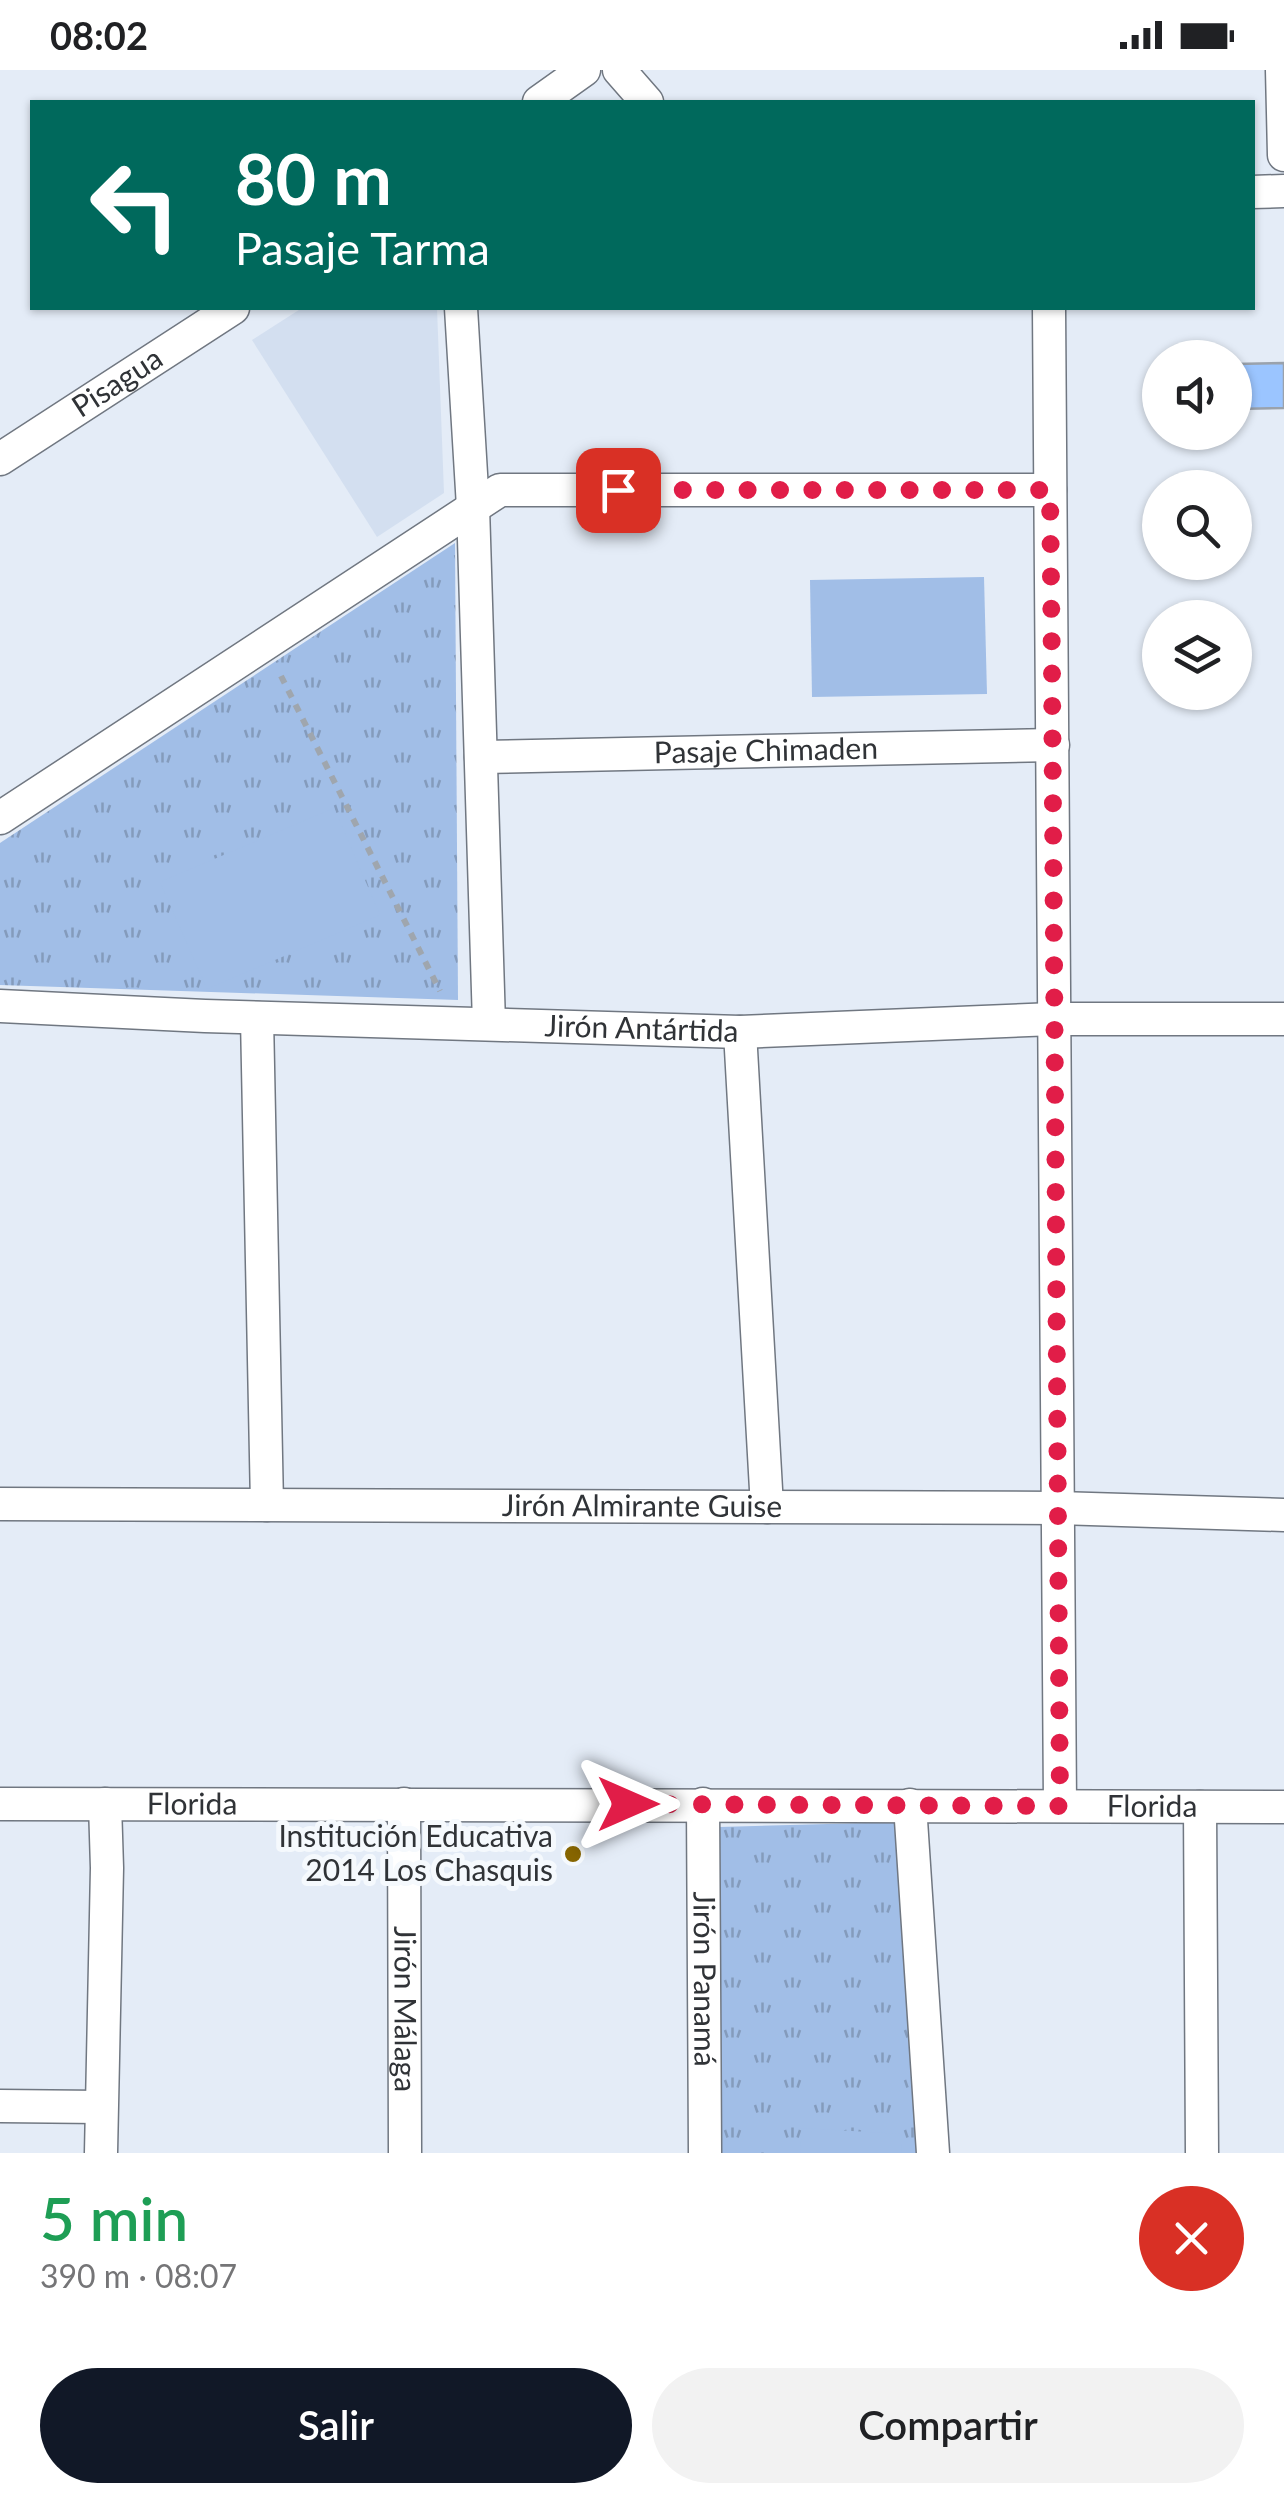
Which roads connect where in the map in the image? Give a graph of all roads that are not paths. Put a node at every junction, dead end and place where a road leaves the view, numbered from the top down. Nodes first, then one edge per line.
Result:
1 (584, 70) edge
2 (619, 70) edge
3 (1282, 70) edge
4 (542, 100) edge
5 (645, 100) edge
6 (1284, 154) edge
7 (1255, 192) edge
8 (1284, 192) edge
9 (230, 310) edge
10 (462, 310) edge
11 (1049, 310) edge
12 (0, 459) edge
13 (1050, 490) junction
14 (473, 507) junction
15 (1052, 745) junction
16 (481, 756) junction
17 (0, 818) edge
18 (0, 1006) edge
19 (257, 1018) junction
20 (1054, 1019) junction
21 (1284, 1019) edge
22 (489, 1024) junction
23 (740, 1032) junction
24 (0, 1504) edge
25 (266, 1505) junction
26 (767, 1507) junction
27 (1058, 1508) junction
28 (1284, 1515) edge
29 (0, 1804) edge
30 (105, 1804) junction
31 (404, 1804) junction
32 (703, 1804) junction
33 (910, 1805) junction
34 (1060, 1806) junction
35 (1200, 1806) junction
36 (1284, 1807) edge
37 (0, 2106) edge
38 (101, 2107) junction
39 (100, 2153) edge
40 (405, 2153) edge
41 (705, 2153) edge
42 (932, 2153) edge
43 (1202, 2153) edge

1 - 4 street
2 - 5 street
3 - 6 street
7 - 8 street
9 - 12 street, Pisagua
10 - 14 street
11 - 13 street
13 - 14 street
13 - 15 street
14 - 16 street
14 - 17 street
15 - 16 street, Pasaje Chimaden
15 - 20 street
16 - 22 street
18 - 19 street, Jirón Antártida
19 - 22 street, Jirón Antártida
19 - 25 street
20 - 21 street, Jirón Antártida
20 - 23 street, Jirón Antártida
20 - 27 street
22 - 23 street, Jirón Antártida
23 - 26 street
24 - 25 street, Jirón Almirante Guise
25 - 26 street, Jirón Almirante Guise
26 - 27 street, Jirón Almirante Guise
27 - 28 street, Jirón Almirante Guise
27 - 34 street
29 - 30 street, Florida
30 - 31 street, Florida
30 - 38 street
31 - 32 street, Florida
31 - 40 street, Jirón Málaga
32 - 33 street, Florida
32 - 41 street, Jirón Panamá
33 - 34 street, Florida
33 - 42 street
34 - 35 street, Florida
35 - 36 street, Florida
35 - 43 street
37 - 38 street
38 - 39 street

